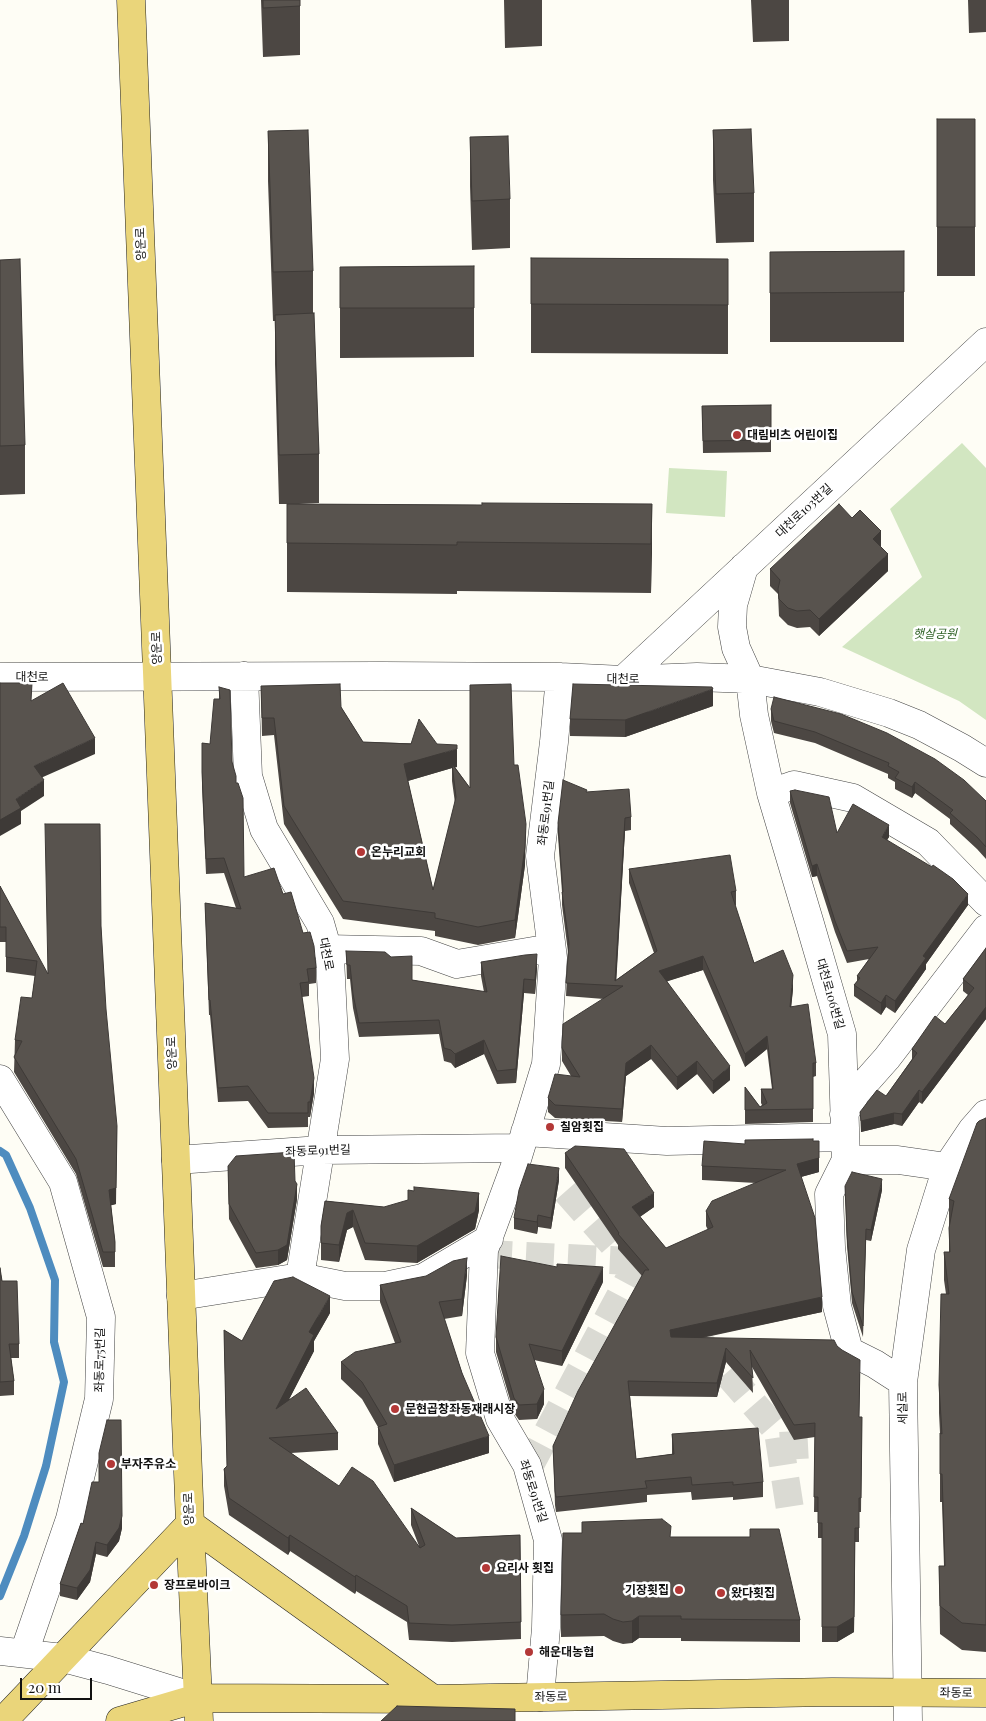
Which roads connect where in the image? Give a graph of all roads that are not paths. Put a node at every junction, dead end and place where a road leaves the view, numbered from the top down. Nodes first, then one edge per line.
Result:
1 (131, 0) edge
2 (986, 342) edge
3 (744, 567) junction
4 (244, 676) junction
5 (0, 677) edge
6 (158, 677) junction
7 (560, 677) junction
8 (750, 679) junction
9 (623, 680) junction
10 (986, 763) edge
11 (770, 793) junction
12 (986, 902) edge
13 (986, 929) edge
14 (551, 948) junction
15 (327, 949) junction
16 (1, 1086) edge
17 (986, 1114) edge
18 (845, 1137) junction
19 (522, 1140) junction
20 (320, 1154) junction
21 (176, 1160) junction
22 (947, 1167) junction
23 (488, 1239) junction
24 (300, 1277) junction
25 (181, 1296) junction
26 (903, 1382) junction
27 (190, 1524) junction
28 (12, 1652) edge
29 (63, 1658) junction
30 (908, 1692) junction
31 (986, 1693) edge
32 (540, 1697) junction
33 (433, 1699) junction
34 (198, 1709) edge
35 (3, 1721) edge
36 (120, 1721) edge
37 (908, 1721) edge

1 - 6 main road, 양운로
2 - 3 street, 대천로103번길
3 - 8 street, 대천로106번길
3 - 9 street, 대천로103번길
4 - 6 street, 대천로
4 - 7 street, 대천로
4 - 15 street, 대천로
5 - 6 street, 대천로
6 - 21 main road, 양운로
7 - 9 street, 대천로
7 - 14 street, 좌동로91번길
8 - 9 street, 대천로
8 - 10 street, 대천로
8 - 11 street, 대천로106번길
11 - 12 street
11 - 18 street, 대천로106번길
13 - 18 street
14 - 15 street
14 - 19 street, 좌동로91번길
15 - 20 street, 대천로
16 - 28 street, 좌동로75번길
17 - 22 street, 세실로
18 - 19 street
18 - 22 street
18 - 26 street
19 - 20 street, 좌동로91번길
19 - 23 street, 좌동로91번길
20 - 21 street, 좌동로91번길
20 - 24 street
21 - 25 main road, 양운로
22 - 26 street, 세실로
23 - 24 street
23 - 32 street, 좌동로91번길
24 - 25 street
25 - 27 main road, 양운로
26 - 30 street, 세실로
27 - 29 main road
27 - 33 main road
27 - 34 main road, 양운로
28 - 29 street
29 - 34 street
29 - 35 main road
30 - 31 main road, 좌동로
30 - 32 main road, 좌동로
30 - 37 street, 세실로
32 - 33 main road, 좌동로
33 - 34 main road, 좌동로
34 - 36 main road, 좌동로

